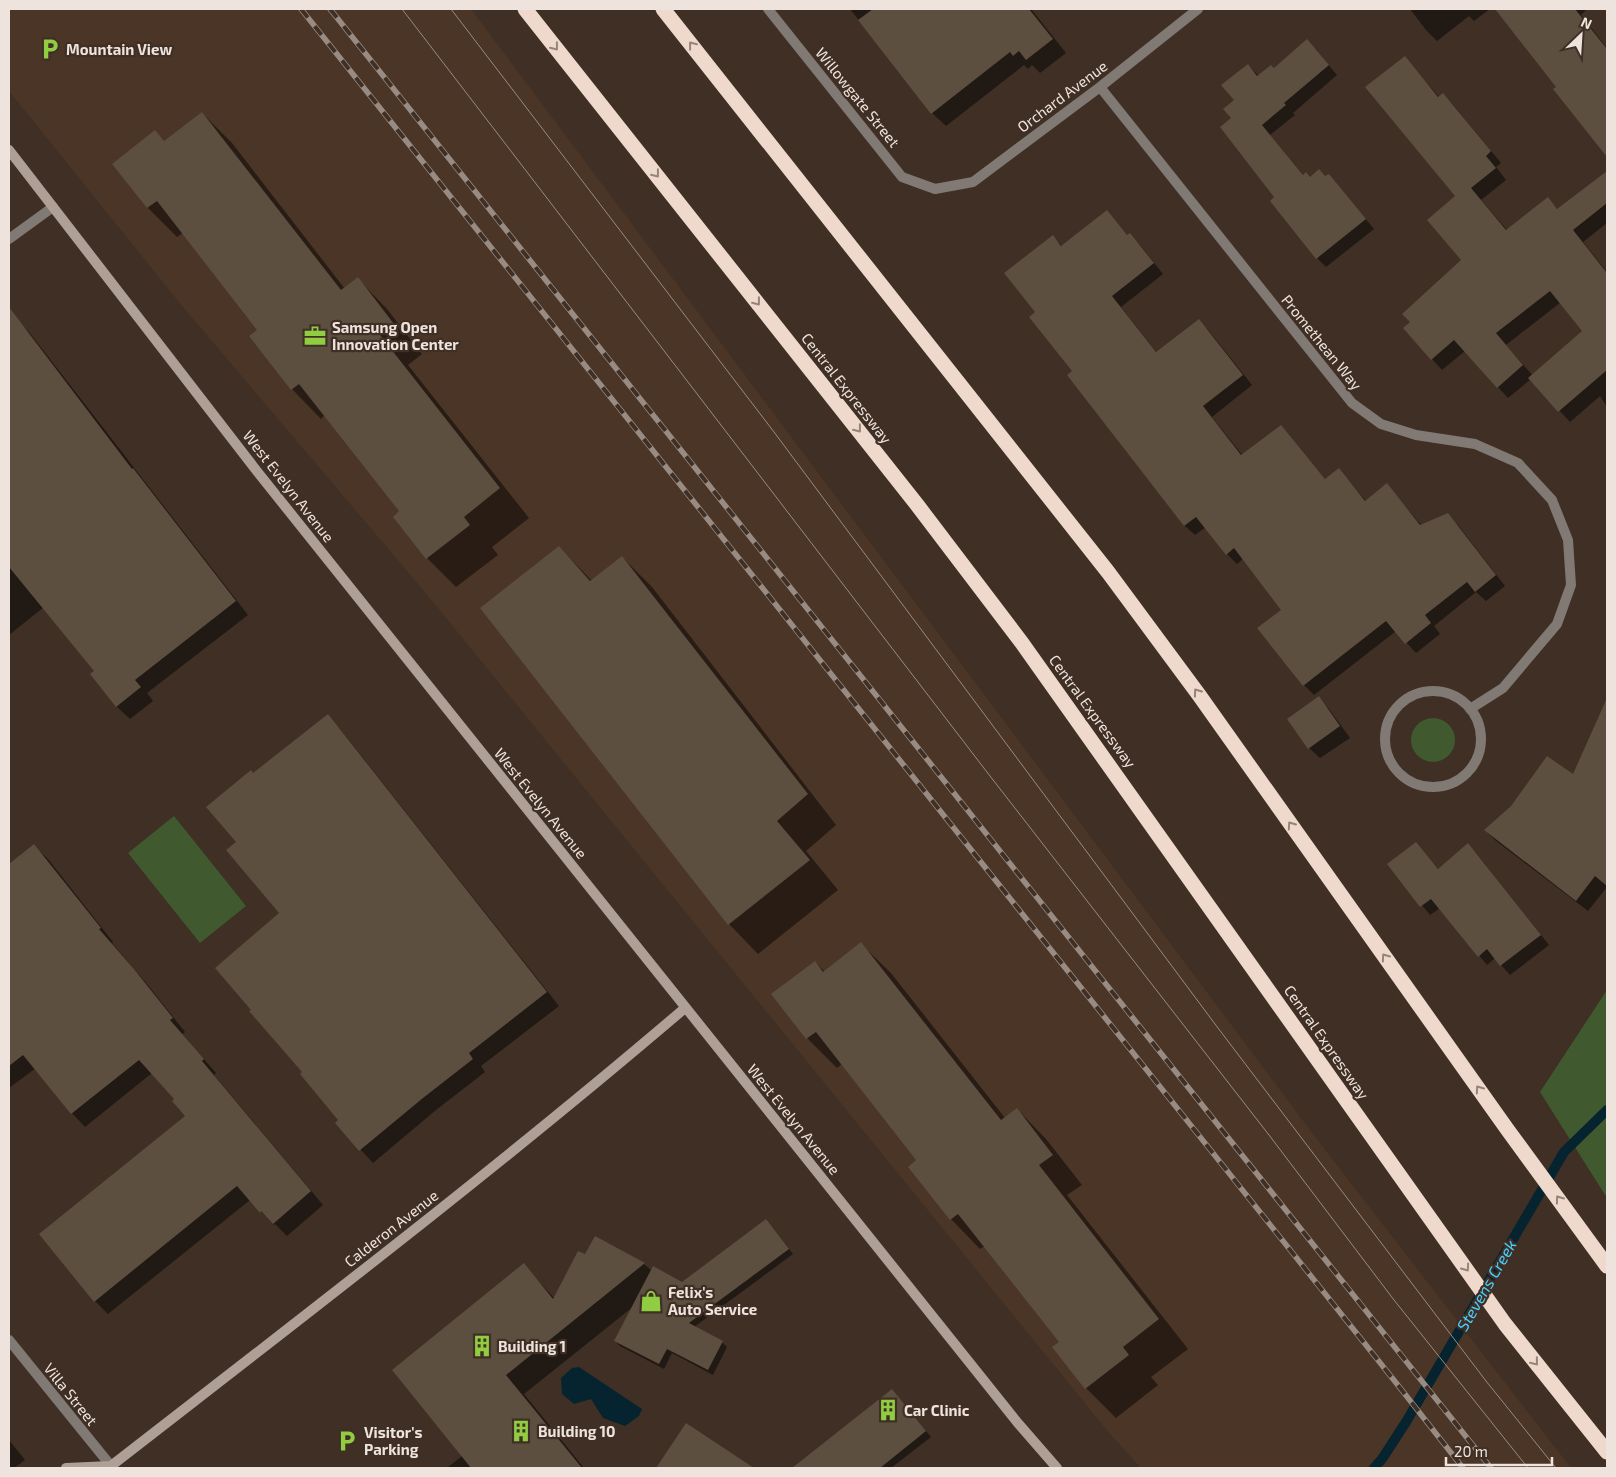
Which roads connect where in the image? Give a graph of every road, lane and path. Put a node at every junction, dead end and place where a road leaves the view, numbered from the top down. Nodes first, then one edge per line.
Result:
1 (525, 9) edge
2 (663, 9) edge
3 (768, 9) edge
4 (1198, 9) edge
5 (1100, 86) junction
6 (9, 150) edge
7 (935, 189) joint
8 (53, 206) junction
9 (9, 239) edge
10 (1470, 708) junction
11 (685, 1008) junction
12 (1588, 1238) junction
13 (1607, 1256) edge
14 (1607, 1266) edge
15 (9, 1340) edge
16 (1607, 1452) edge
17 (111, 1467) edge
18 (66, 1468) edge
19 (1057, 1468) edge

1 -> 16 highway, Central Expressway
12 -> 2 highway
3 - 7 street, Willowgate Street
4 - 5 street, Orchard Avenue
5 - 7 street, Orchard Avenue
5 - 10 street, Promethean Way
6 - 8 main road, West Evelyn Avenue
8 - 9 street
8 - 11 main road, West Evelyn Avenue
10 - 10 street
11 - 17 main road, Calderon Avenue
11 - 19 main road, West Evelyn Avenue
12 - 13 highway
12 - 14 highway
15 - 17 street, Villa Street
17 - 18 main road

